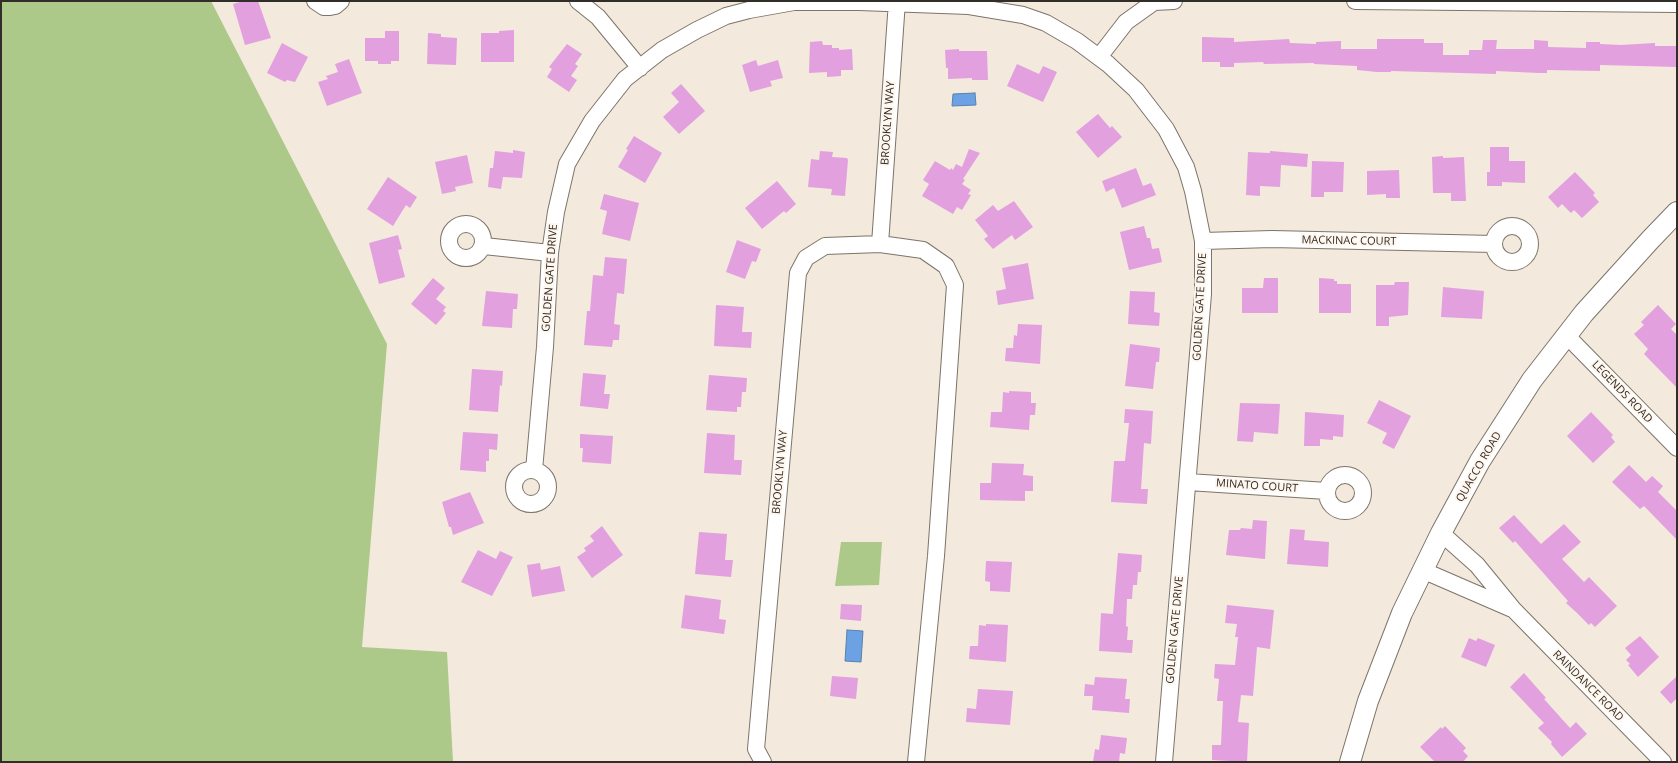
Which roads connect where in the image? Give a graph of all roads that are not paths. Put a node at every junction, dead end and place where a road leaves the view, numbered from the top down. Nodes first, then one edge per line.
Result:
1 (315, 1) edge
2 (341, 1) edge
3 (578, 1) edge
4 (1174, 1) edge
5 (1355, 1) edge
6 (897, 2) edge
7 (1677, 4) edge
8 (1099, 57) junction
9 (640, 68) junction
10 (1677, 212) edge
11 (1203, 241) junction
12 (880, 244) junction
13 (1494, 244) dead end
14 (484, 246) dead end
15 (550, 253) junction
16 (1567, 336) junction
17 (1677, 448) edge
18 (534, 470) dead end
19 (1188, 482) junction
20 (1327, 491) dead end
21 (1441, 532) junction
22 (1422, 570) junction
23 (1513, 609) junction
24 (763, 762) edge
25 (916, 762) edge
26 (1164, 762) edge
27 (1350, 762) edge
28 (1663, 762) edge

1 - 2 street
3 - 9 street
4 - 8 street
5 - 7 street
6 - 8 street, GOLDEN GATE DRIVE
6 - 9 street, GOLDEN GATE DRIVE
6 - 12 street, BROOKLYN WAY
8 - 11 street, GOLDEN GATE DRIVE
9 - 15 street, GOLDEN GATE DRIVE
10 - 16 street, QUACCO ROAD
11 - 13 street, MACKINAC COURT
11 - 19 street, GOLDEN GATE DRIVE
12 - 24 street, BROOKLYN WAY
12 - 25 street, BROOKLYN WAY
14 - 15 street
15 - 18 street, GOLDEN GATE DRIVE
16 - 17 street, LEGENDS ROAD
16 - 21 street, QUACCO ROAD
19 - 20 street, MINATO COURT
19 - 26 street, GOLDEN GATE DRIVE
21 - 22 street, QUACCO ROAD
21 - 23 street, RAINDANCE ROAD
22 - 23 street, RAINDANCE ROAD
22 - 27 street, QUACCO ROAD
23 - 28 street, RAINDANCE ROAD

